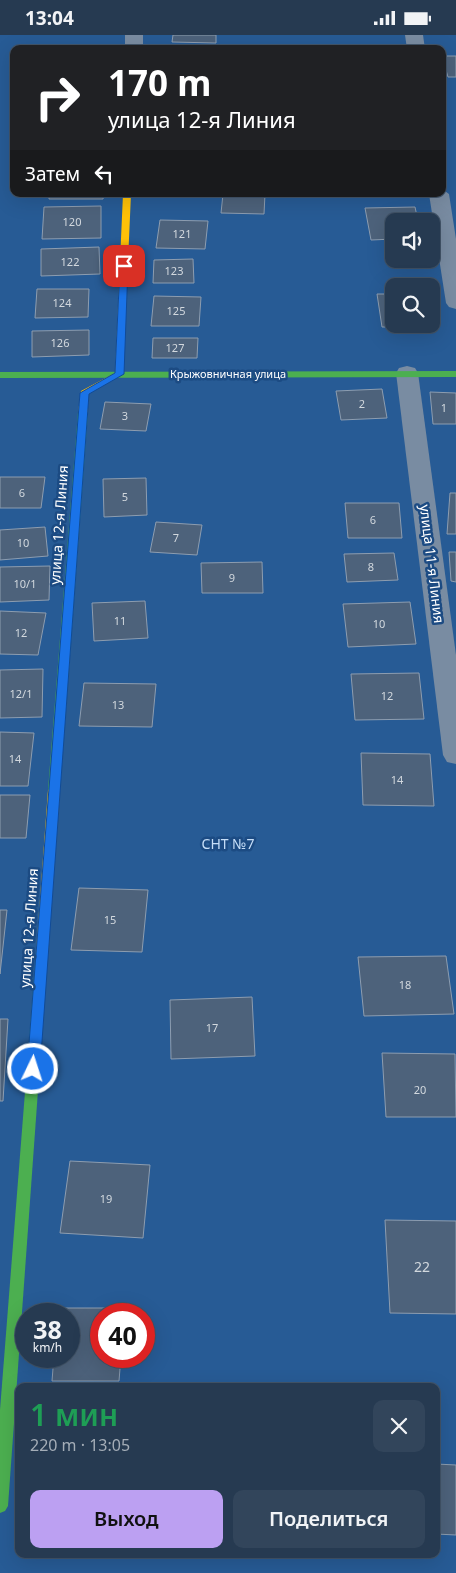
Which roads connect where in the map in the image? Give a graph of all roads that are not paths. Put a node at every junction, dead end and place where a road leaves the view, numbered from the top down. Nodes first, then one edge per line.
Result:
1 (127, 197) edge
2 (439, 197) edge
3 (456, 303) edge
4 (407, 373) junction
5 (456, 373) edge
6 (119, 374) junction
7 (0, 375) edge
8 (456, 755) edge
9 (0, 1506) edge

1 - 6 street
2 - 3 street
4 - 5 street, Крыжовничная улица
4 - 6 street, Крыжовничная улица
4 - 8 street, улица 11-я Линия
6 - 7 street, Крыжовничная улица
6 - 9 street, улица 12-я Линия

